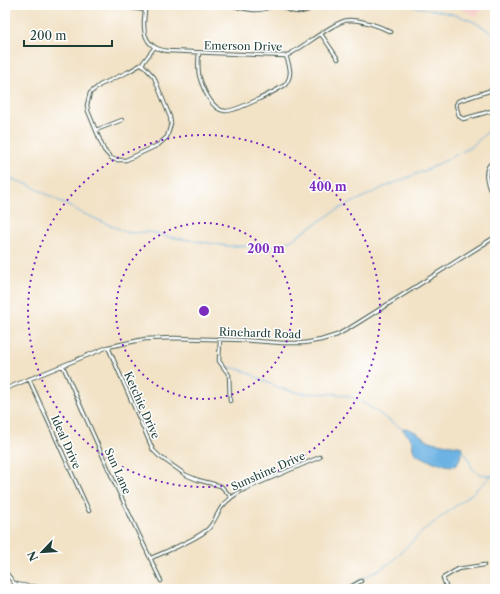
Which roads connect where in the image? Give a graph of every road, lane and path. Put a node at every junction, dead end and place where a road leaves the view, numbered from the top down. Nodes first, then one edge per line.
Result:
1 (146, 5) edge
2 (230, 5) edge
3 (274, 5) edge
4 (280, 5) edge
5 (317, 5) edge
6 (125, 7) dead end
7 (145, 10) junction
8 (391, 32) dead end
9 (321, 34) junction
10 (154, 48) junction
11 (199, 53) junction
12 (286, 56) junction
13 (338, 59) dead end
14 (142, 64) junction
15 (495, 89) edge
16 (495, 110) edge
17 (122, 120) dead end
18 (96, 130) junction
19 (495, 160) edge
20 (495, 200) edge
21 (495, 237) edge
22 (220, 340) junction
23 (108, 348) junction
24 (63, 366) junction
25 (29, 379) junction
26 (5, 389) edge
27 (230, 401) dead end
28 (320, 457) dead end
29 (231, 497) junction
30 (88, 511) dead end
31 (151, 558) junction
32 (484, 565) dead end
33 (5, 571) edge
34 (161, 581) dead end
35 (361, 581) dead end
36 (14, 583) junction
37 (16, 589) edge
38 (48, 589) edge
39 (347, 589) edge
40 (447, 589) edge

1 - 7 street
2 - 3 street
4 - 5 street
6 - 7 street
7 - 10 street
8 - 9 street, Emerson Drive
9 - 12 street, Emerson Drive
9 - 13 street
10 - 11 street, Emerson Drive
10 - 14 street
11 - 12 street, Emerson Drive
11 - 12 street
14 - 18 street
14 - 18 street
15 - 16 street
17 - 18 street
19 - 20 street
21 - 22 street, Rinehardt Road
22 - 23 street, Rinehardt Road
22 - 27 street
23 - 24 street, Rinehardt Road
23 - 29 street, Ketchie Drive
24 - 25 street, Rinehardt Road
24 - 31 street, Sun Lane
25 - 26 street, Rinehardt Road
25 - 30 street, Ideal Drive
28 - 29 street, Sunshine Drive
29 - 31 street, Sunshine Drive
31 - 34 street, Sun Lane
32 - 40 street
33 - 36 street
35 - 39 street
36 - 37 street
36 - 38 street

